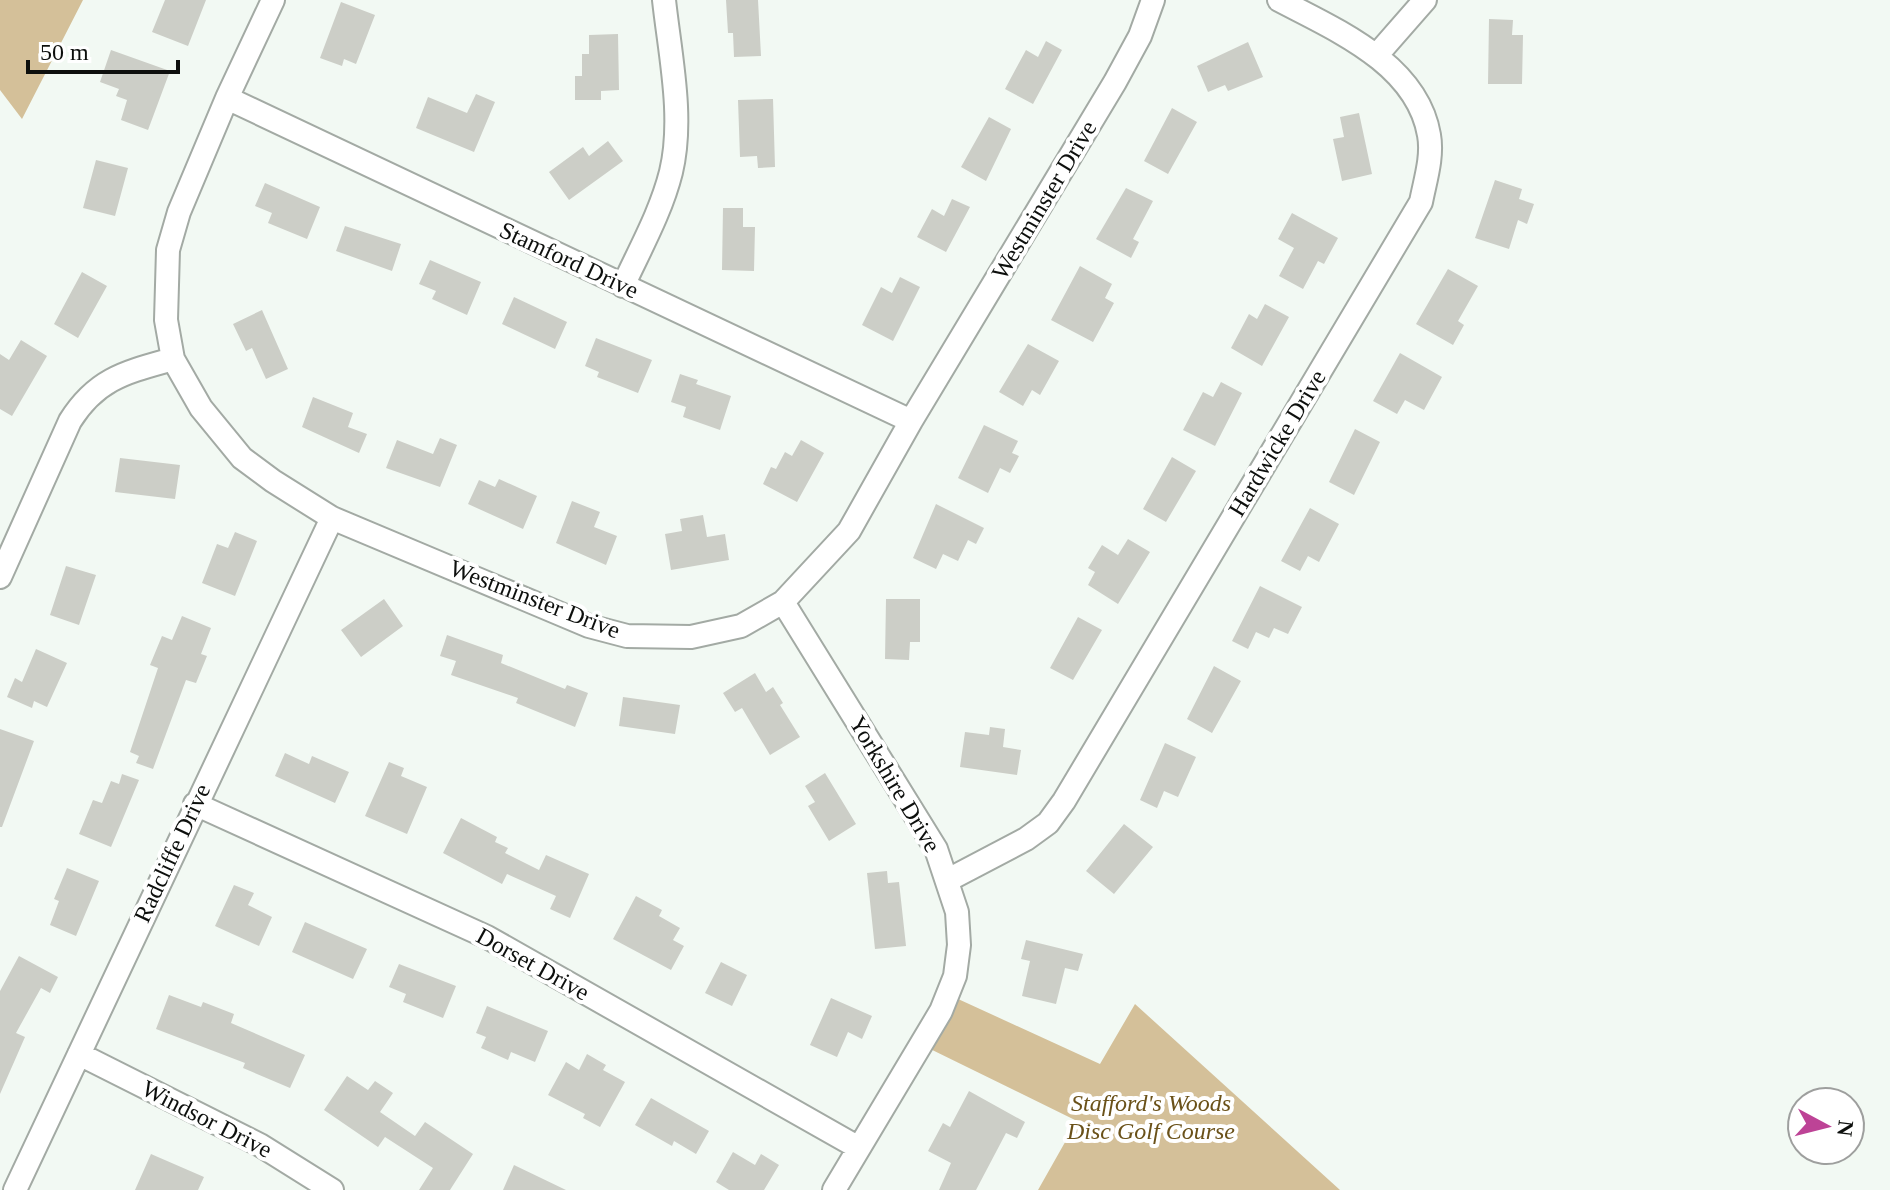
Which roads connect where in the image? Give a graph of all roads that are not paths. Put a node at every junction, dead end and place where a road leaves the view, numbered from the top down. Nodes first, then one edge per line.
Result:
1 (273, 0) edge
2 (664, 0) edge
3 (1153, 0) edge
4 (1279, 0) edge
5 (1425, 0) edge
6 (1376, 56) junction
7 (227, 98) junction
8 (623, 286) junction
9 (173, 359) junction
10 (911, 421) junction
11 (332, 518) junction
12 (0, 577) edge
13 (783, 602) junction
14 (195, 804) junction
15 (948, 880) junction
16 (79, 1054) junction
17 (859, 1148) junction
18 (15, 1190) edge
19 (332, 1190) edge
20 (834, 1190) edge

1 - 7 street, Westminster Drive
2 - 8 street
3 - 10 street, Westminster Drive
4 - 6 street, Hardwicke Drive
5 - 6 street
6 - 15 street, Hardwicke Drive
7 - 8 street, Stamford Drive
7 - 9 street, Westminster Drive
8 - 10 street, Stamford Drive
9 - 11 street, Westminster Drive
9 - 12 street
10 - 13 street, Westminster Drive
11 - 13 street, Westminster Drive
11 - 14 street, Radcliffe Drive
13 - 15 street, Yorkshire Drive
14 - 16 street, Radcliffe Drive
14 - 17 street, Dorset Drive
15 - 17 street, Yorkshire Drive
16 - 18 street, Radcliffe Drive
16 - 19 street, Windsor Drive
17 - 20 street, Yorkshire Drive

